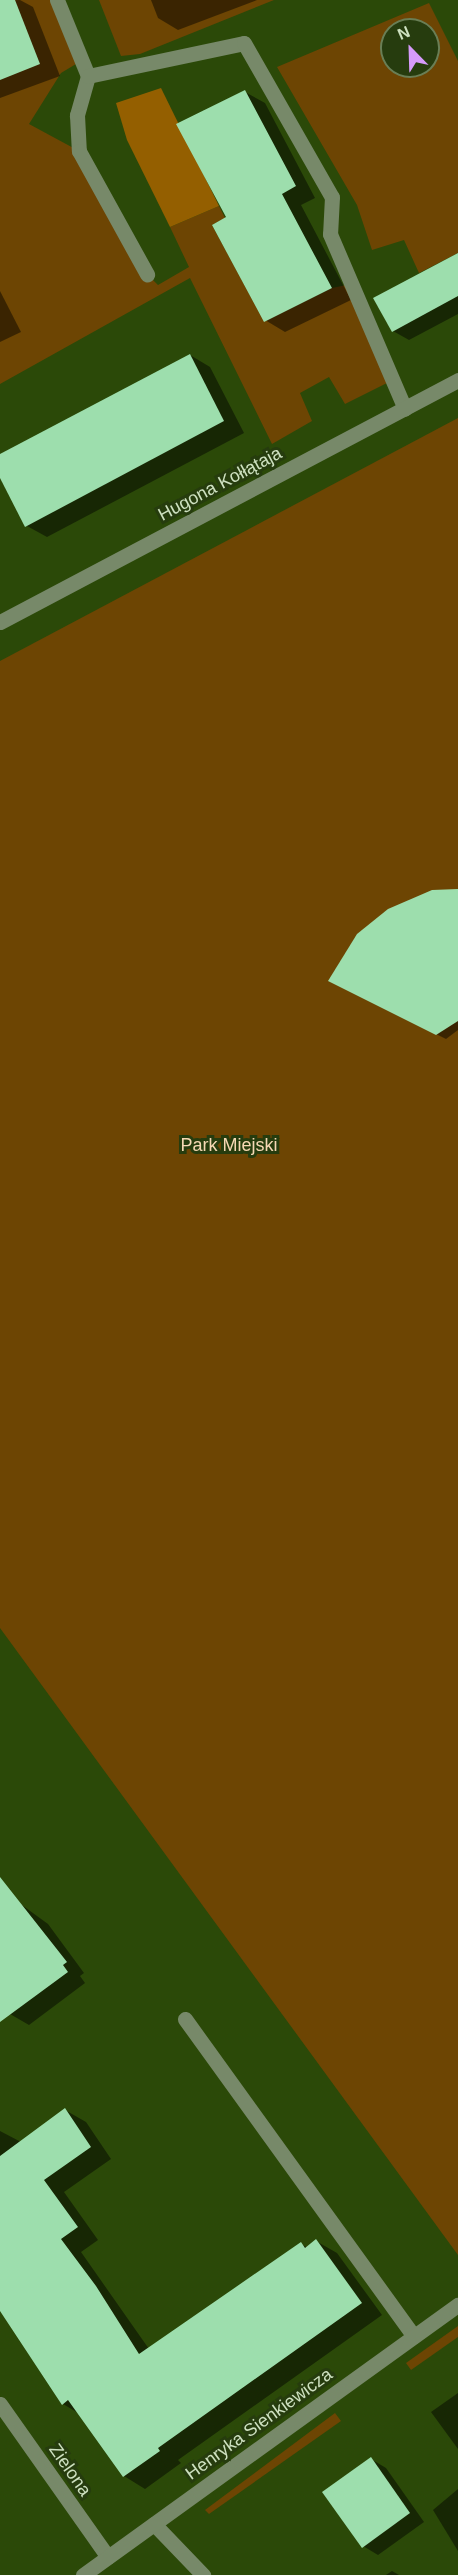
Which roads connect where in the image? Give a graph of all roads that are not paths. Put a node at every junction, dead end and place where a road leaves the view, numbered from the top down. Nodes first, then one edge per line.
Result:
1 (57, 0) edge
2 (88, 76) junction
3 (147, 274) dead end
4 (458, 380) edge
5 (405, 409) junction
6 (0, 622) edge
7 (185, 2019) dead end
8 (458, 2305) edge
9 (414, 2336) junction
10 (0, 2404) edge
11 (154, 2524) junction
12 (108, 2557) junction
13 (83, 2575) edge
14 (203, 2575) edge

1 - 2 street
2 - 3 street
2 - 5 street
4 - 5 street, Hugona Kołłątaja
5 - 6 street, Hugona Kołłątaja
7 - 9 street
8 - 9 street, Henryka Sienkiewicza
9 - 11 street, Henryka Sienkiewicza
10 - 12 street, Zielona
11 - 12 street, Henryka Sienkiewicza
11 - 14 street
12 - 13 street, Henryka Sienkiewicza

